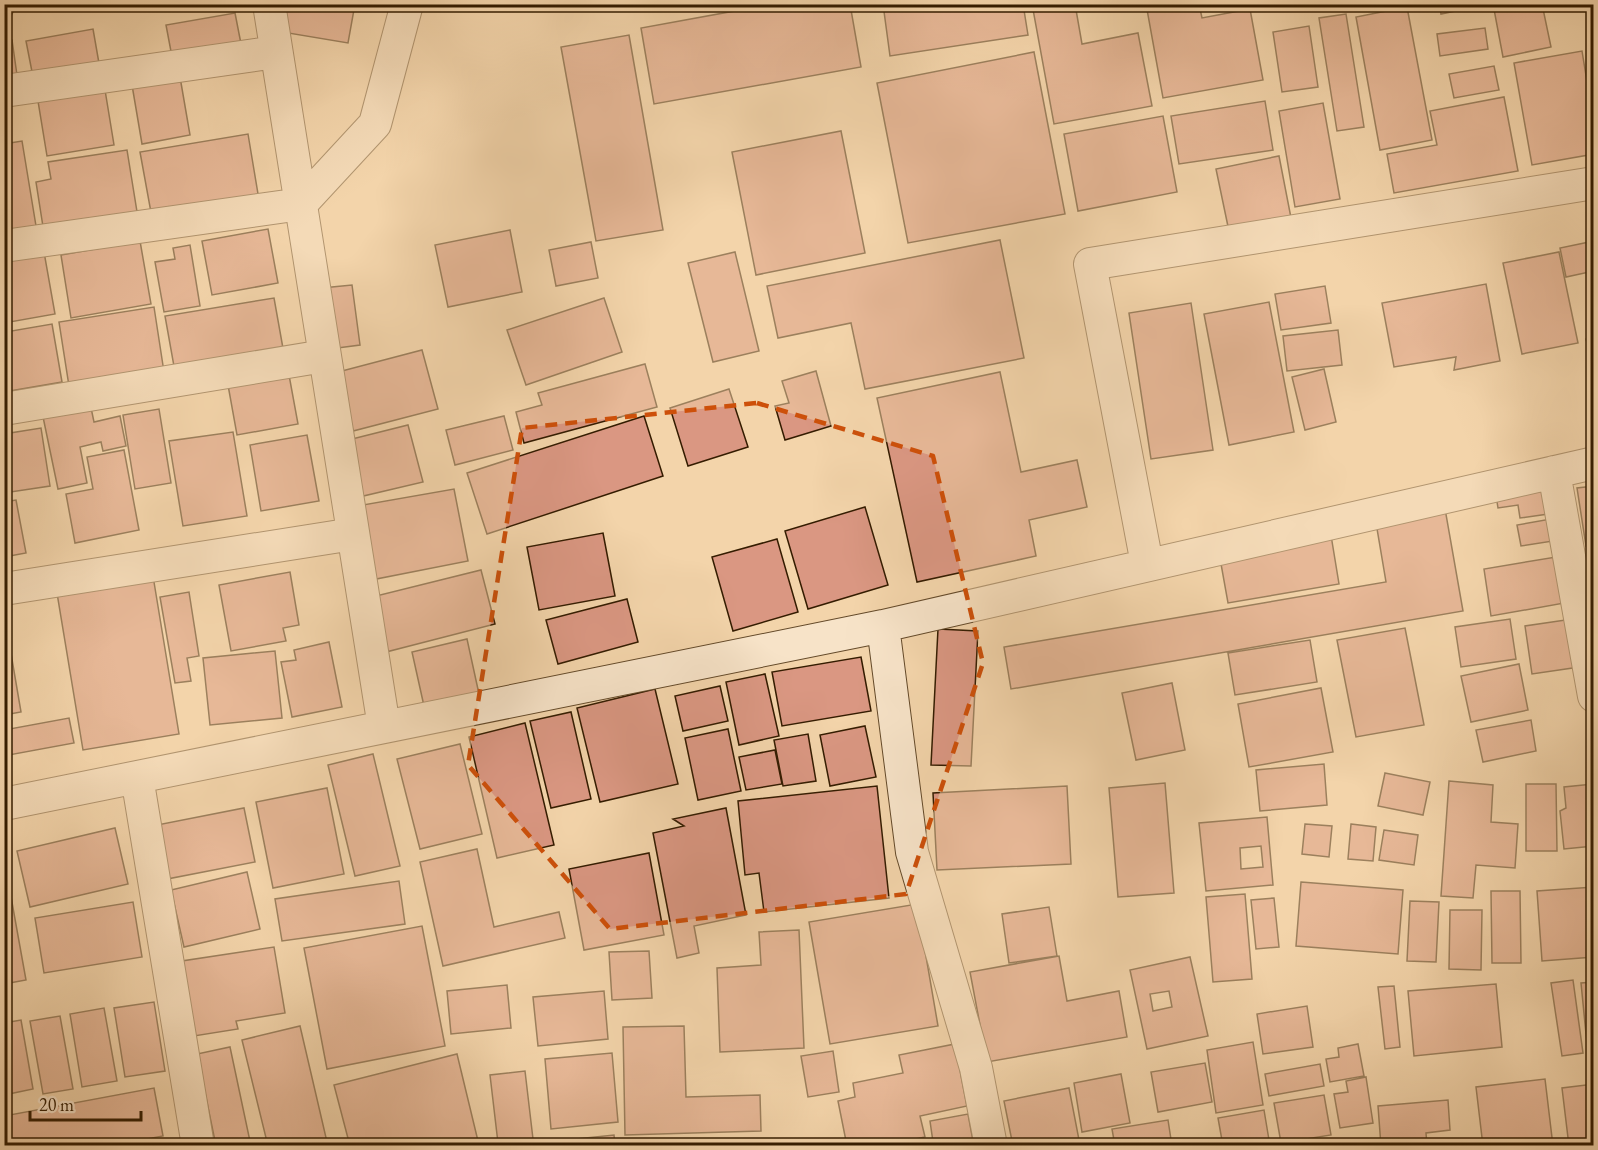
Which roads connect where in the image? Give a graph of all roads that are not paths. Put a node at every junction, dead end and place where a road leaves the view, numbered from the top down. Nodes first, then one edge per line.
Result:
1 (269, 4) edge
2 (407, 4) edge
3 (276, 52) junction
4 (4, 91) edge
5 (1593, 183) edge
6 (301, 204) junction
7 (4, 246) edge
8 (324, 356) junction
9 (4, 409) edge
10 (1593, 463) edge
11 (1554, 472) junction
12 (353, 534) junction
13 (1148, 564) junction
14 (4, 589) edge
15 (883, 626) junction
16 (1593, 696) edge
17 (384, 727) junction
18 (137, 777) junction
19 (4, 804) edge
20 (198, 1146) edge
21 (991, 1146) edge

1 - 3 street
2 - 6 street
3 - 4 street
3 - 6 street
5 - 13 street
6 - 7 street
6 - 8 street
8 - 9 street
8 - 12 street
10 - 11 street
11 - 13 street
11 - 16 street
12 - 14 street
12 - 17 street
13 - 15 street
15 - 17 street
15 - 21 street
17 - 18 street
18 - 19 street
18 - 20 street

